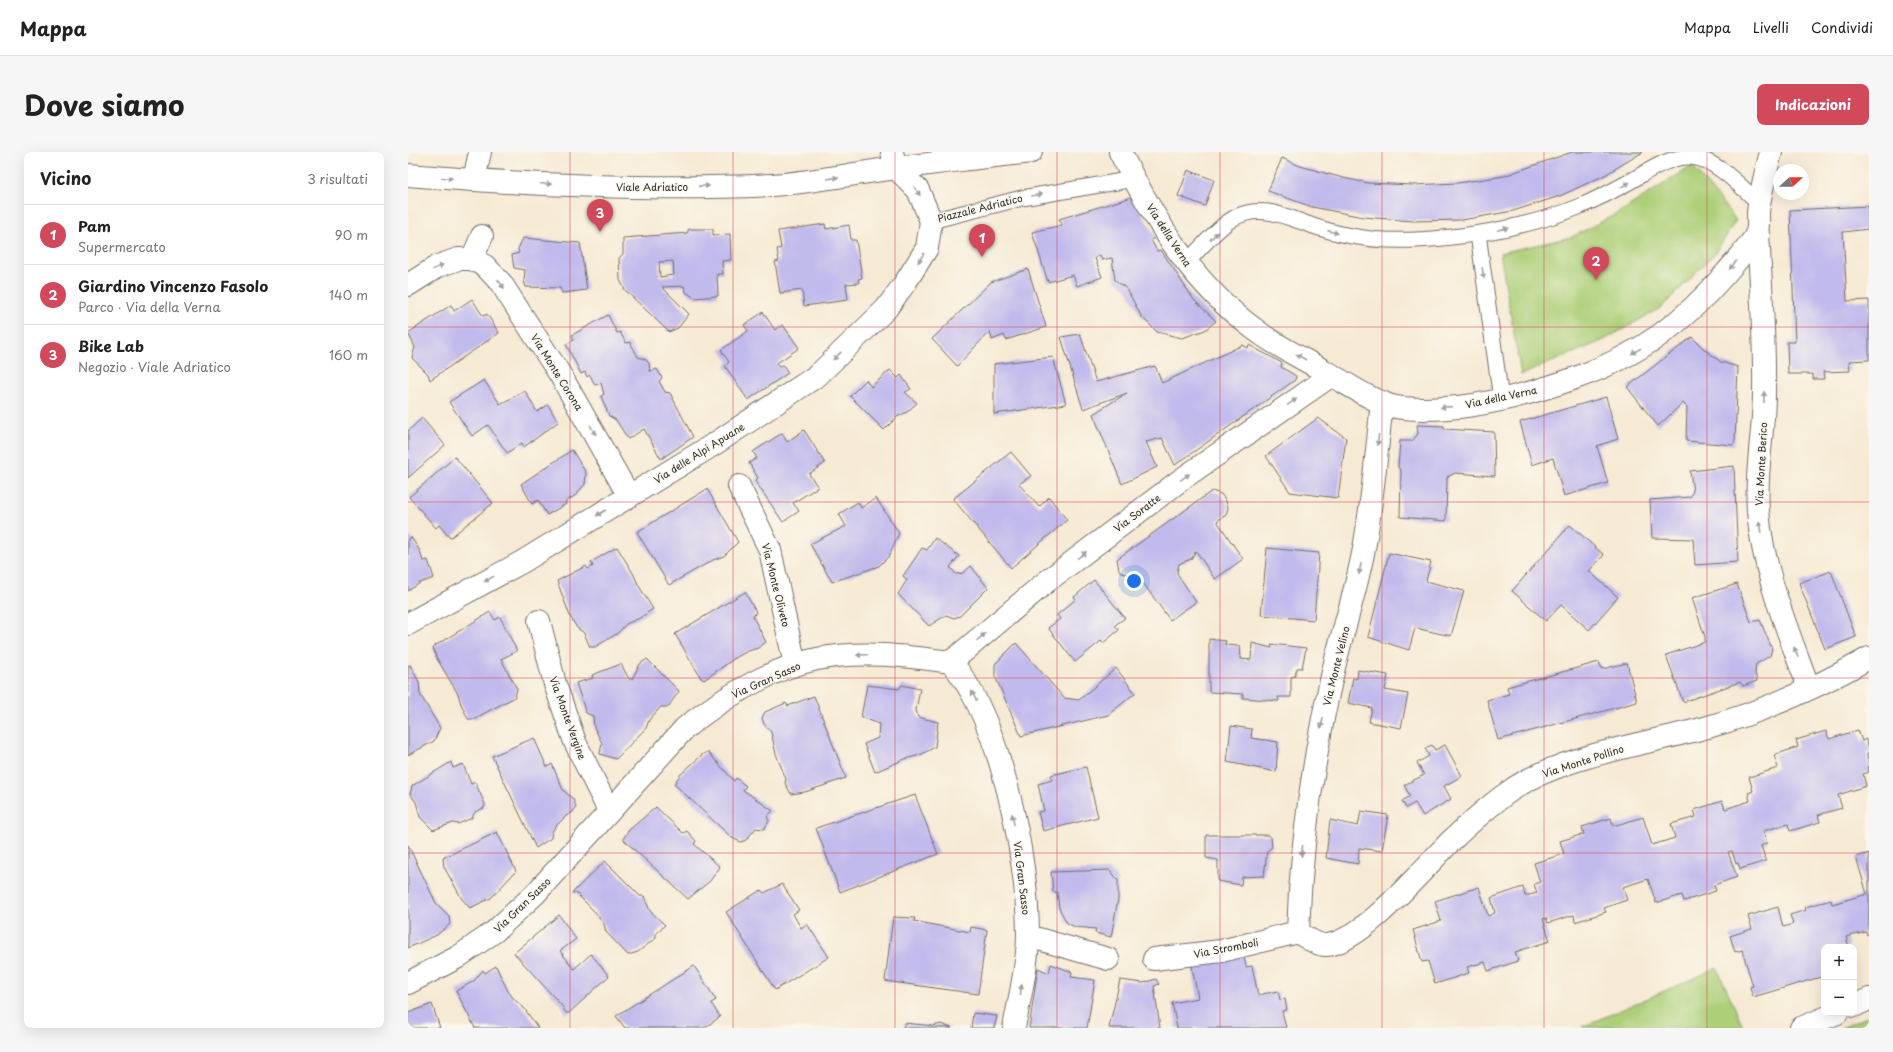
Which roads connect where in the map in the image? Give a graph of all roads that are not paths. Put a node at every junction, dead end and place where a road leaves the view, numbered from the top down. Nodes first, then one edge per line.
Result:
1 (480, 152) edge
2 (1031, 152) edge
3 (1120, 152) edge
4 (1771, 152) edge
5 (894, 160) edge
6 (408, 175) edge
7 (1134, 179) junction
8 (474, 180) junction
9 (1759, 203) junction
10 (931, 220) junction
11 (1758, 233) junction
12 (1478, 234) junction
13 (482, 236) dead end
14 (472, 259) junction
15 (1186, 263) junction
16 (408, 285) edge
17 (1332, 375) junction
18 (1501, 400) junction
19 (1382, 402) junction
20 (739, 486) dead end
21 (630, 496) junction
22 (539, 621) dead end
23 (408, 624) edge
24 (1869, 658) edge
25 (951, 662) junction
26 (795, 665) junction
27 (1809, 688) junction
28 (609, 811) junction
29 (1298, 932) junction
30 (1028, 936) junction
31 (1108, 959) dead end
32 (1154, 959) dead end
33 (408, 983) edge
34 (1869, 999) edge
35 (1857, 1005) edge
36 (1830, 1016) edge
37 (1014, 1028) edge
38 (1802, 1028) edge

1 - 8 street
2 - 5 street
3 - 7 street, Via della Verna
4 - 9 street
8 -> 5 street, Viale Adriatico
5 -> 10 street, Piazzale Adriatico
6 -> 8 street, Viale Adriatico
10 -> 7 lane, Piazzale Adriatico
7 - 15 street, Via della Verna
9 - 11 street
12 -> 9 lane
10 -> 21 street, Via delle Alpi Apuane
11 -> 18 street, Via della Verna
27 -> 11 street, Via Monte Berico
15 -> 12 lane
12 -> 18 lane
13 - 14 street
16 -> 14 street
14 -> 21 street, Via Monte Corona
17 -> 15 street, Via della Verna
17 - 19 street, Via della Verna
25 -> 17 street, Via Soratte
18 -> 19 street, Via della Verna
19 -> 29 street, Via Monte Velino
20 - 26 street, Via Monte Oliveto
21 -> 23 street, Via delle Alpi Apuane
22 - 28 street, Via Monte Vergine
24 - 27 street, Via Monte Pollino
25 -> 26 street, Via Gran Sasso
30 -> 25 street, Via Gran Sasso
26 - 28 street, Via Gran Sasso
27 - 29 street, Via Monte Pollino
28 - 33 street, Via Gran Sasso
29 - 32 street, Via Stromboli
30 - 31 street
37 -> 30 street, Via Gran Sasso
34 - 35 street
36 - 38 street

